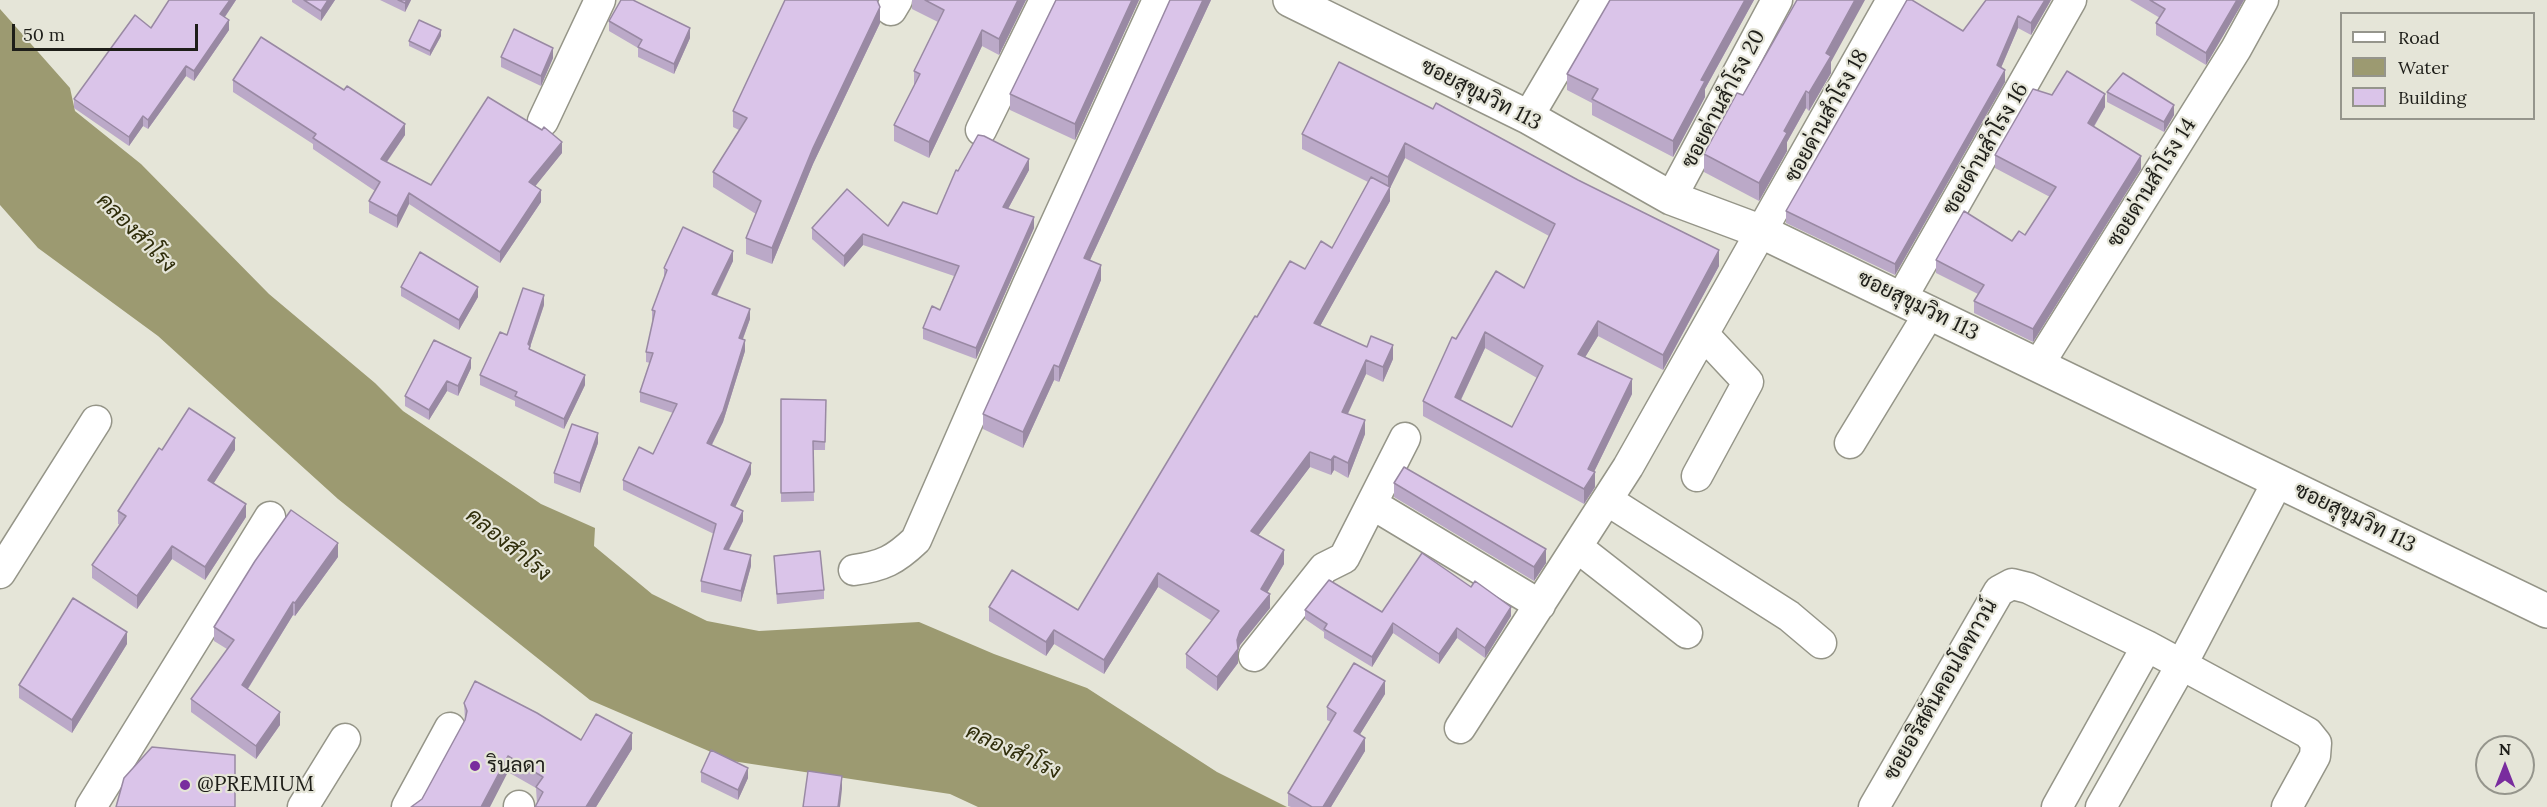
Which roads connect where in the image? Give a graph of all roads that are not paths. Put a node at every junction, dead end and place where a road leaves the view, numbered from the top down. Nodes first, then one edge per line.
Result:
1 (600, 0) edge
2 (1045, 0) edge
3 (1158, 0) edge
4 (1290, 0) edge
5 (1597, 0) edge
6 (1777, 0) edge
7 (1892, 0) edge
8 (2071, 0) edge
9 (2263, 0) edge
10 (1528, 117) junction
11 (543, 121) dead end
12 (981, 130) dead end
13 (1671, 198) junction
14 (1762, 232) junction
15 (1916, 305) junction
16 (1704, 335) junction
17 (2039, 364) junction
18 (96, 421) dead end
19 (1405, 438) dead end
20 (1851, 443) dead end
21 (1697, 476) dead end
22 (2278, 481) junction
23 (1607, 500) junction
24 (1372, 504) junction
25 (270, 516) dead end
26 (1577, 547) junction
27 (854, 570) dead end
28 (0, 573) edge
29 (1540, 605) junction
30 (2547, 611) edge
31 (1687, 633) dead end
32 (1821, 643) dead end
33 (2147, 646) junction
34 (1254, 656) dead end
35 (2182, 664) junction
36 (450, 728) dead end
37 (1460, 728) dead end
38 (345, 739) dead end
39 (91, 807) edge
40 (303, 807) edge
41 (407, 807) edge
42 (1874, 807) edge
43 (2057, 807) edge
44 (2102, 807) edge
45 (2287, 807) edge

1 - 11 street
2 - 12 street
3 - 27 street
4 - 10 main road, ซอยสุขุมวิท 113
5 - 10 street
6 - 13 street, ซอยด่านสำโรง 20
7 - 14 street, ซอยด่านสำโรง 18
8 - 15 street, ซอยด่านสำโรง 16
9 - 17 street, ซอยด่านสำโรง 14
10 - 13 main road, ซอยสุขุมวิท 113
13 - 14 main road, ซอยสุขุมวิท 113
14 - 15 main road, ซอยสุขุมวิท 113
14 - 16 street, ซอยด่านสำโรง 18
15 - 17 main road, ซอยสุขุมวิท 113
15 - 20 street, ซอยด่านสำโรง 16
16 - 21 street
16 - 23 street, ซอยด่านสำโรง 18
17 - 22 main road, ซอยสุขุมวิท 113
18 - 28 street
19 - 24 street
22 - 30 main road, ซอยสุขุมวิท 113
22 - 35 street
23 - 26 street, ซอยด่านสำโรง 18
23 - 32 street
24 - 29 street
24 - 34 street
25 - 39 street
26 - 29 street, ซอยด่านสำโรง 18
26 - 31 street
29 - 37 street, ซอยด่านสำโรง 18
33 - 35 street, ซอยอริสตันคอนโดทาวน์
33 - 42 street, ซอยอริสตันคอนโดทาวน์
33 - 43 street
35 - 44 street
35 - 45 street, ซอยอริสตันคอนโดทาวน์
36 - 41 street
38 - 40 street

